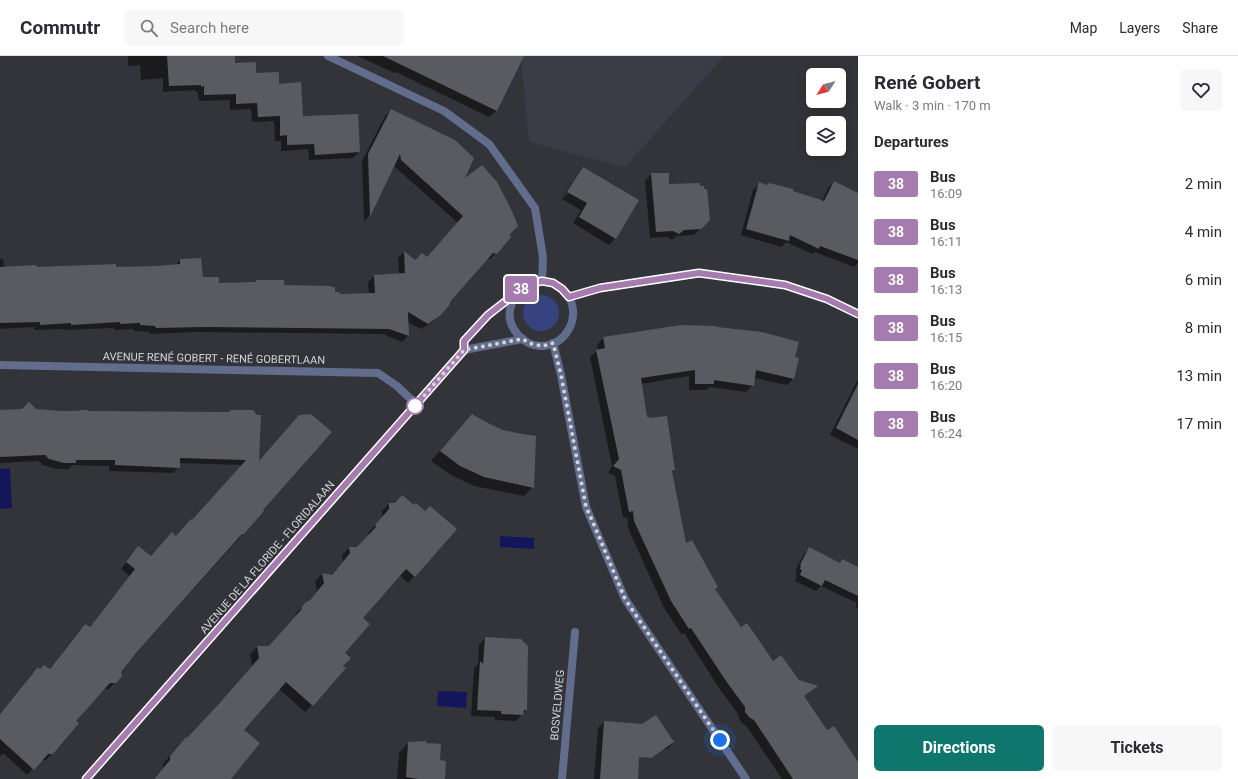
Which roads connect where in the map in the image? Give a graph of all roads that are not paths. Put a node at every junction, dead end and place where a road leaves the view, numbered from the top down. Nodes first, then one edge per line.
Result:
1 (328, 56) edge
2 (542, 281) junction
3 (516, 294) junction
4 (569, 297) junction
5 (858, 314) edge
6 (522, 339) junction
7 (553, 343) junction
8 (464, 350) junction
9 (0, 364) edge
10 (416, 404) junction
11 (575, 632) dead end
12 (86, 779) edge
13 (562, 779) edge
14 (746, 779) edge

1 - 2 street
2 - 3 street, AVENUE DE LA FLORIDE - FLORIDALAAN
2 - 4 street
3 - 6 street
3 - 8 street, AVENUE DE LA FLORIDE - FLORIDALAAN
4 - 5 street
4 - 7 street
6 - 7 street
6 - 8 street
7 - 14 street
8 - 10 street, AVENUE DE LA FLORIDE - FLORIDALAAN
9 - 10 street, AVENUE RENÉ GOBERT - RENÉ GOBERTLAAN
10 - 12 street, AVENUE DE LA FLORIDE - FLORIDALAAN
11 - 13 street, BOSVELDWEG

